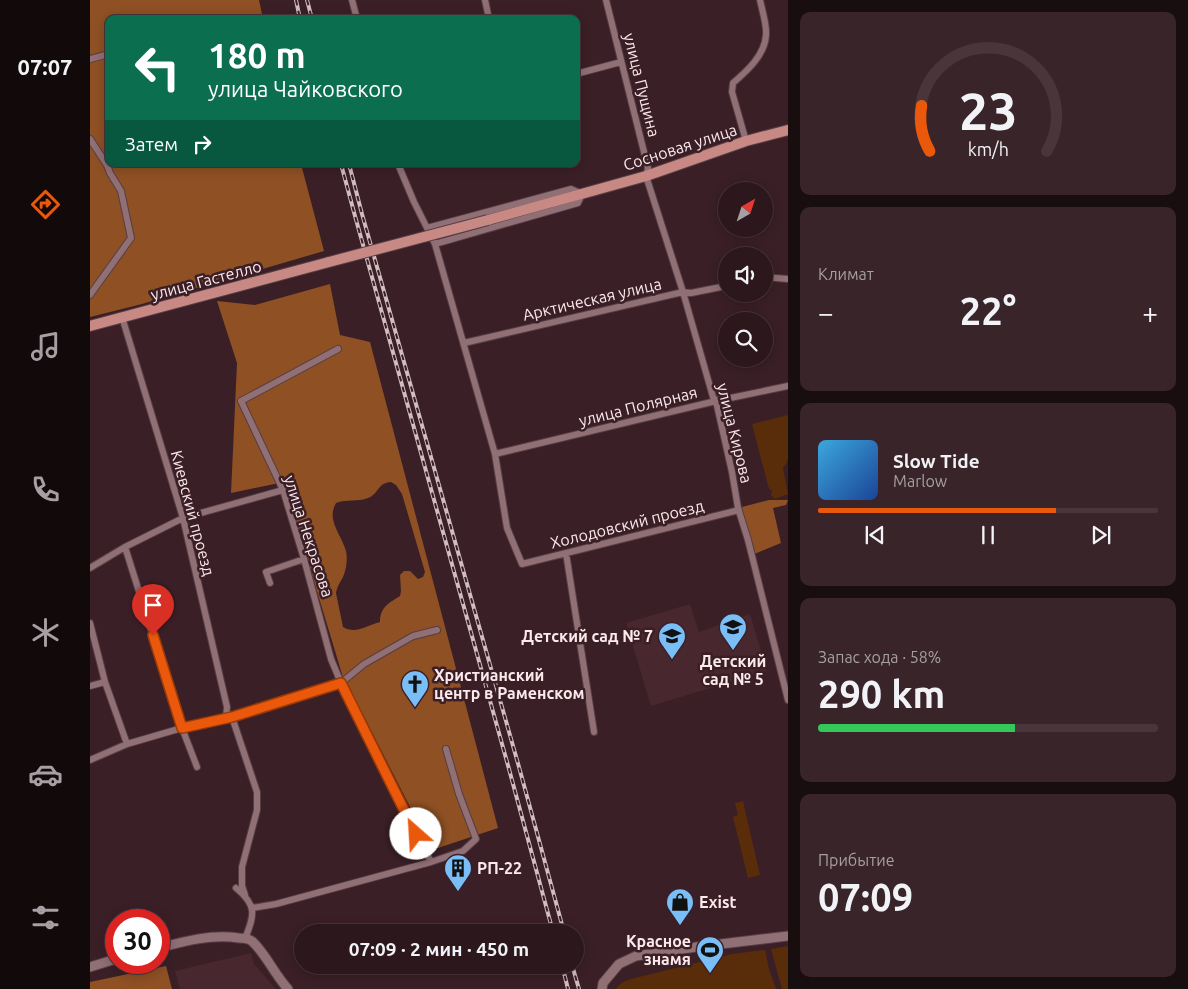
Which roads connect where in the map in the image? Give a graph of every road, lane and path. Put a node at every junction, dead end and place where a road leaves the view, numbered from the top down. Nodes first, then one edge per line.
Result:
1 (352, 0) edge
2 (485, 0) edge
3 (606, 0) edge
4 (760, 0) edge
5 (357, 15) edge
6 (488, 15) edge
7 (105, 55) edge
8 (90, 59) edge
9 (622, 62) junction
10 (580, 73) edge
11 (788, 130) edge
12 (90, 139) edge
13 (746, 141) junction
14 (105, 160) edge
15 (109, 167) edge
16 (399, 167) edge
17 (646, 176) junction
18 (582, 194) junction
19 (488, 220) joint
20 (427, 228) junction
21 (435, 244) junction
22 (773, 278) edge
23 (788, 279) edge
24 (718, 288) edge
25 (683, 292) junction
26 (90, 294) edge
27 (122, 318) junction
28 (90, 326) edge
29 (464, 343) junction
30 (338, 350) dead end
31 (788, 386) edge
32 (716, 401) junction
33 (495, 454) junction
34 (283, 490) junction
35 (739, 510) junction
36 (182, 518) junction
37 (125, 547) junction
38 (566, 554) junction
39 (304, 559) junction
40 (90, 568) edge
41 (270, 584) dead end
42 (90, 623) edge
43 (437, 630) dead end
44 (105, 682) junction
45 (341, 683) junction
46 (90, 686) edge
47 (788, 700) edge
48 (229, 717) junction
49 (182, 728) junction
50 (594, 732) dead end
51 (127, 744) junction
52 (446, 749) dead end
53 (90, 760) edge
54 (197, 767) dead end
55 (430, 862) junction
56 (236, 888) dead end
57 (245, 895) junction
58 (252, 908) junction
59 (788, 936) edge
60 (245, 939) junction
61 (170, 945) edge
62 (105, 963) edge
63 (90, 967) edge
64 (288, 989) edge
65 (602, 989) edge

1 - 5 street
2 - 6 street
3 - 9 street, улица Пущина
4 - 13 street
7 - 8 street
9 - 10 street
9 - 17 street, улица Пущина
11 - 13 main road, Сосновая улица
12 - 14 street
13 - 17 main road, Сосновая улица
15 - 26 street
16 - 20 street
17 - 18 main road, Сосновая улица
17 - 25 street, улица Кирова
18 - 19 main road, Сосновая улица
18 - 20 street
18 - 21 street
19 - 27 main road, улица Гастелло, bridge
20 - 21 street
21 - 29 street
22 - 23 street
24 - 25 street, Арктическая улица
25 - 29 street, Арктическая улица
25 - 32 street, улица Кирова
27 - 28 main road, улица Гастелло
27 - 36 street, Киевский проезд
29 - 33 street
30 - 34 street, улица Некрасова
31 - 32 street, улица Полярная
32 - 33 street, улица Полярная
32 - 35 street, улица Кирова
33 - 38 street, Холодовский проезд
34 - 36 street
34 - 39 street, улица Некрасова
35 - 38 street, Холодовский проезд
35 - 47 street, улица Кирова
36 - 37 street
36 - 48 street, Киевский проезд
37 - 40 street
37 - 49 street
38 - 50 street
39 - 41 street
39 - 45 street, улица Некрасова
42 - 44 street
43 - 45 street
44 - 46 street
44 - 51 street
45 - 48 street
45 - 55 street, улица Некрасова
48 - 49 street
48 - 57 street, Киевский проезд
49 - 51 street
49 - 54 street
51 - 53 street
52 - 55 street
55 - 58 street
56 - 57 street
57 - 58 street
58 - 60 street
59 - 65 main road
60 - 61 main road
60 - 64 main road
62 - 63 main road

